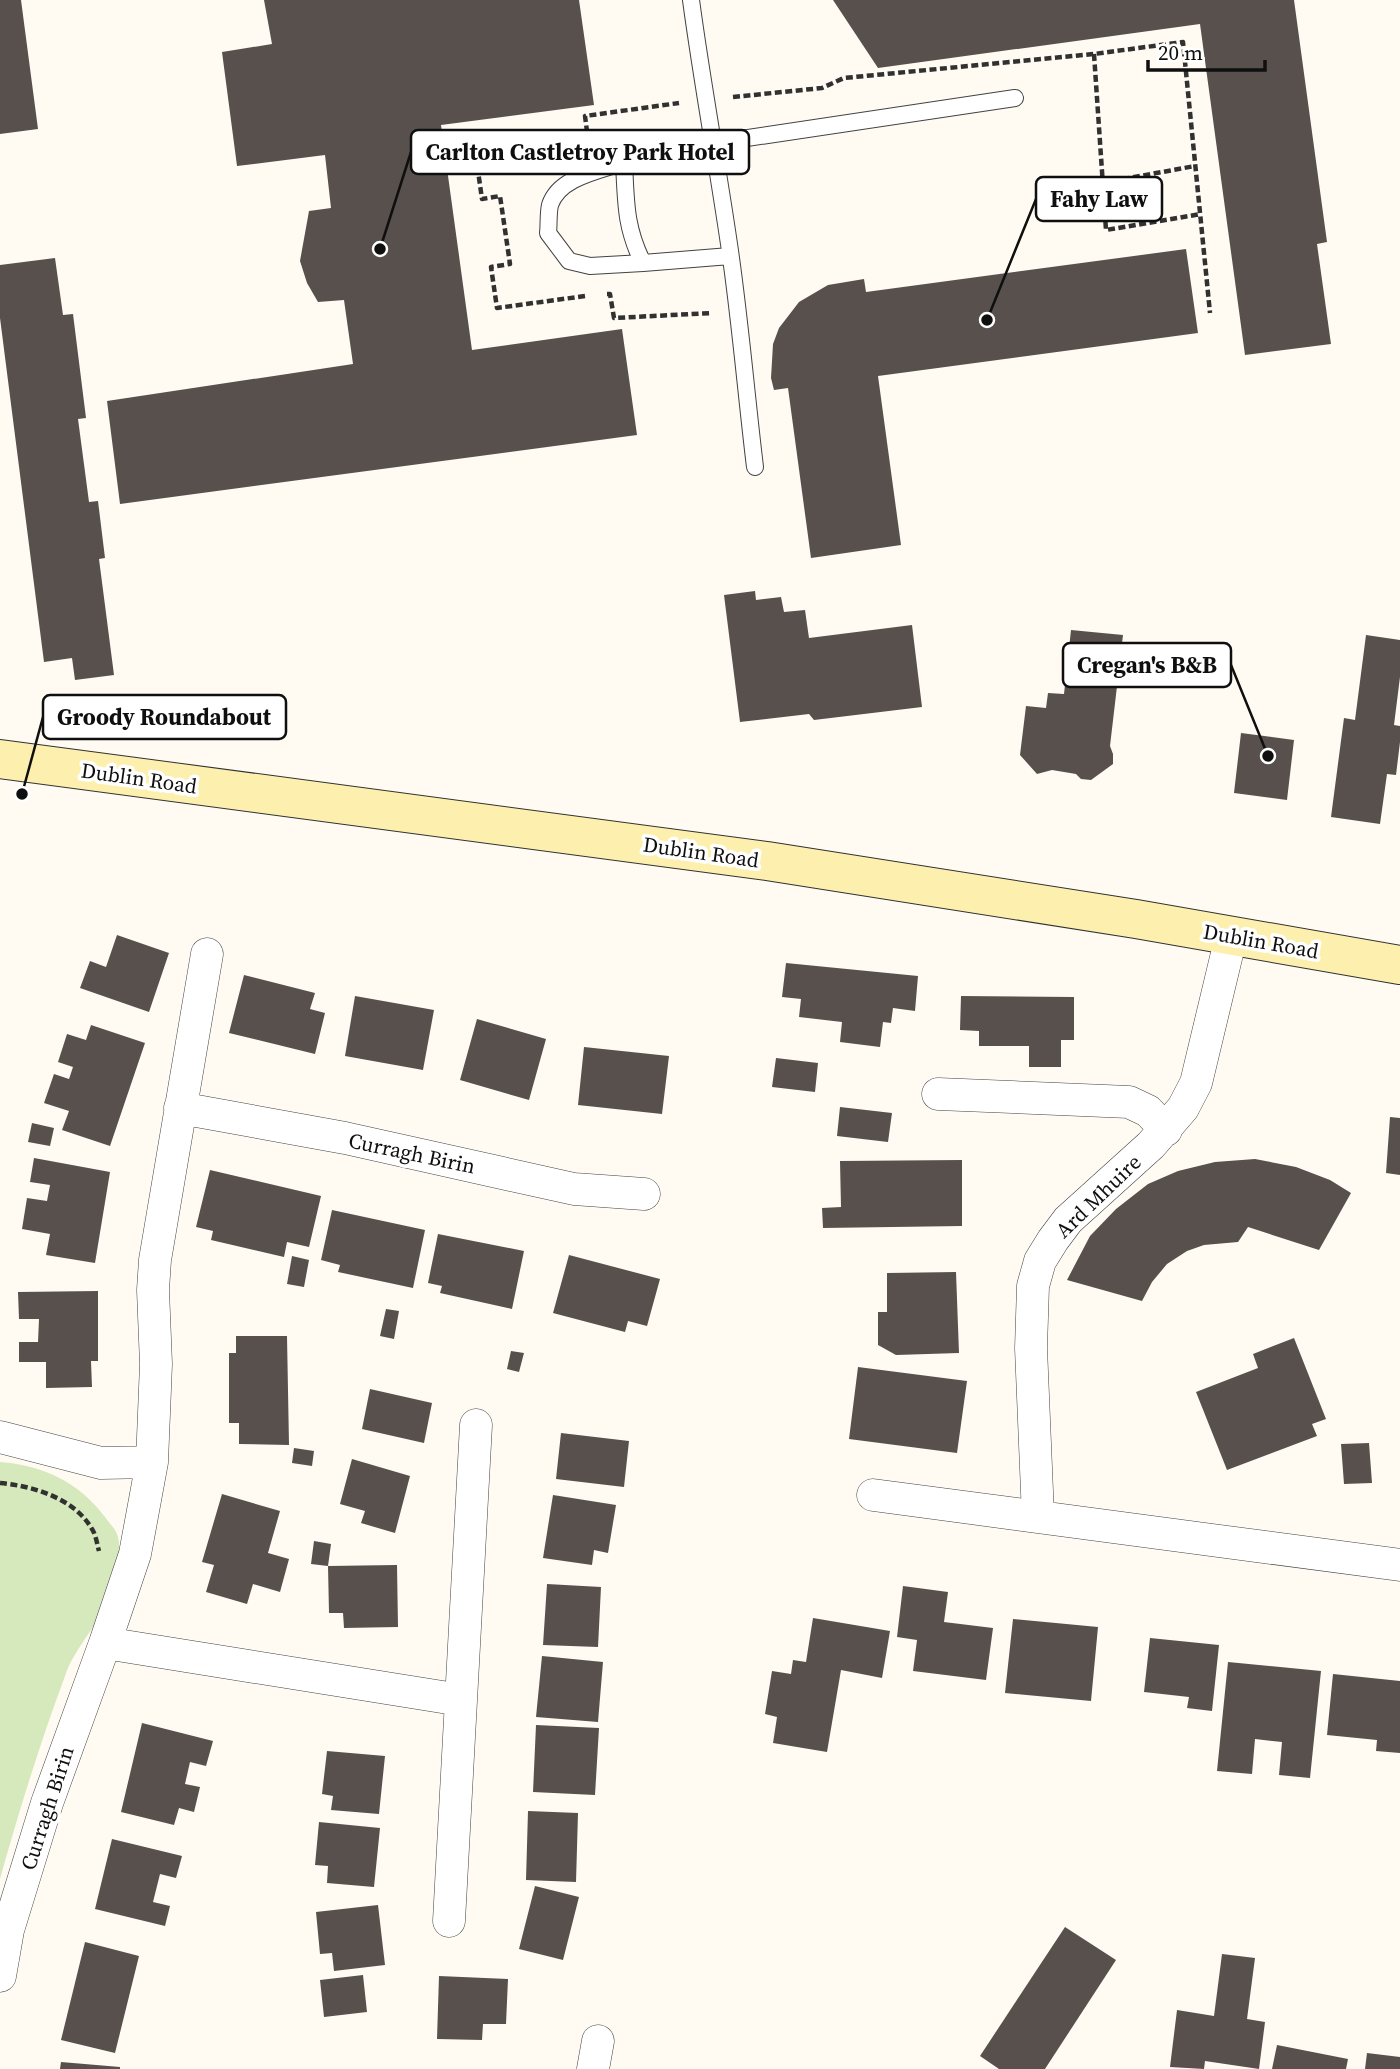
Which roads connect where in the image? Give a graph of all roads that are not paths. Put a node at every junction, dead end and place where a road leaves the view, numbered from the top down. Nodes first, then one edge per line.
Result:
1 (691, 0) edge
2 (1015, 98) dead end
3 (714, 143) junction
4 (624, 162) junction
5 (730, 256) junction
6 (643, 263) junction
7 (755, 467) dead end
8 (0, 759) edge
9 (1231, 937) junction
10 (207, 954) dead end
11 (1400, 965) edge
12 (938, 1094) dead end
13 (180, 1108) junction
14 (1166, 1130) junction
15 (644, 1194) dead end
16 (476, 1424) dead end
17 (0, 1437) edge
18 (152, 1462) junction
19 (873, 1496) dead end
20 (1038, 1516) junction
21 (1400, 1564) edge
22 (105, 1643) junction
23 (461, 1700) junction
24 (449, 1921) dead end
25 (0, 1976) edge

1 - 3 lane
2 - 3 lane
3 - 4 lane
3 - 5 lane
4 - 6 lane
4 - 6 lane
5 - 6 lane
5 - 7 lane
8 - 9 main road, Dublin Road
9 - 11 main road, Dublin Road
9 - 14 street, Ard Mhuire
10 - 13 street, Curragh Birin
12 - 14 street
13 - 15 street, Curragh Birin
13 - 18 street, Curragh Birin
14 - 20 street, Ard Mhuire
16 - 23 street
17 - 18 street
18 - 22 street, Curragh Birin
19 - 20 street
20 - 21 street
22 - 23 street
22 - 25 street, Curragh Birin
23 - 24 street

